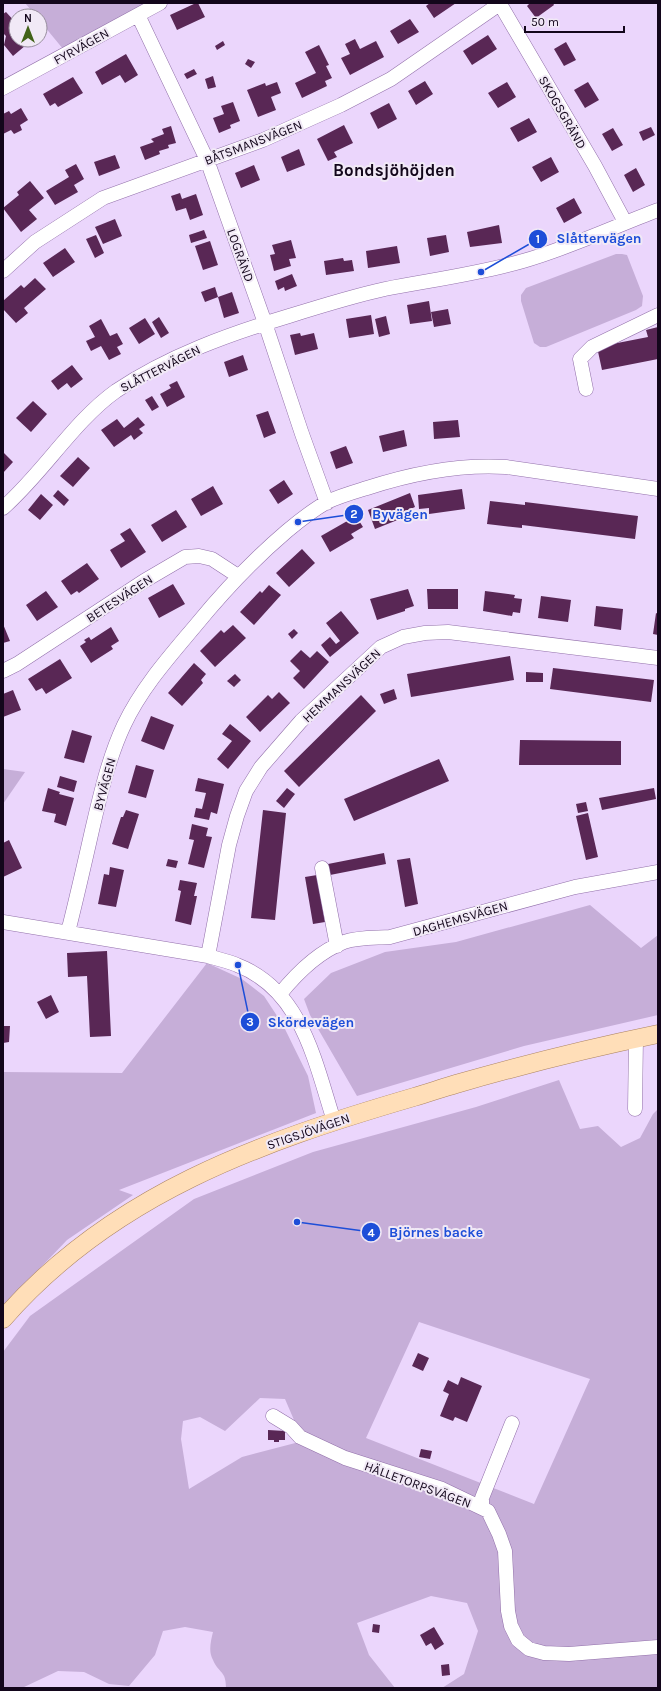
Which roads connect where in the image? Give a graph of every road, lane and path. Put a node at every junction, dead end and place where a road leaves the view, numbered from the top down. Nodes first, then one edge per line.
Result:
1 (160, 3) edge
2 (500, 3) edge
3 (138, 15) junction
4 (3, 88) edge
5 (207, 160) junction
6 (658, 210) edge
7 (625, 222) junction
8 (3, 272) edge
9 (658, 315) edge
10 (265, 323) junction
11 (586, 389) dead end
12 (658, 489) edge
13 (327, 503) junction
14 (3, 508) edge
15 (238, 576) junction
16 (658, 658) edge
17 (3, 671) edge
18 (322, 868) dead end
19 (658, 872) edge
20 (3, 922) edge
21 (68, 932) junction
22 (337, 946) junction
23 (208, 956) junction
24 (280, 994) junction
25 (658, 1034) edge
26 (636, 1038) junction
27 (635, 1109) dead end
28 (334, 1121) junction
29 (3, 1319) edge
30 (273, 1416) dead end
31 (512, 1423) dead end
32 (482, 1507) junction
33 (658, 1647) edge

1 - 3 street, FYRVÄGEN
2 - 5 street, BÅTSMANSVÄGEN
2 - 7 street, SKOGSGRÄND
3 - 4 street, FYRVÄGEN
3 - 5 street, LOGRÄND
5 - 8 street, BÅTSMANSVÄGEN
5 - 10 street, LOGRÄND
6 - 7 street, SLÅTTERVÄGEN
7 - 10 street, SLÅTTERVÄGEN
9 - 11 street
10 - 13 street, LOGRÄND
10 - 14 street, SLÅTTERVÄGEN
12 - 13 street, BYVÄGEN
13 - 15 street, BYVÄGEN
15 - 17 street, BETESVÄGEN
15 - 21 street, BYVÄGEN
16 - 23 street, HEMMANSVÄGEN
18 - 22 street
19 - 22 street, DAGHEMSVÄGEN
20 - 21 street
21 - 23 street
22 - 24 street, DAGHEMSVÄGEN
23 - 24 street
24 - 28 street
25 - 26 main road, STIGSJÖVÄGEN
26 - 27 street
26 - 28 main road, STIGSJÖVÄGEN
28 - 29 main road, STIGSJÖVÄGEN
30 - 32 street, HÄLLETORPSVÄGEN
31 - 32 street
32 - 33 street, HÄLLETORPSVÄGEN

